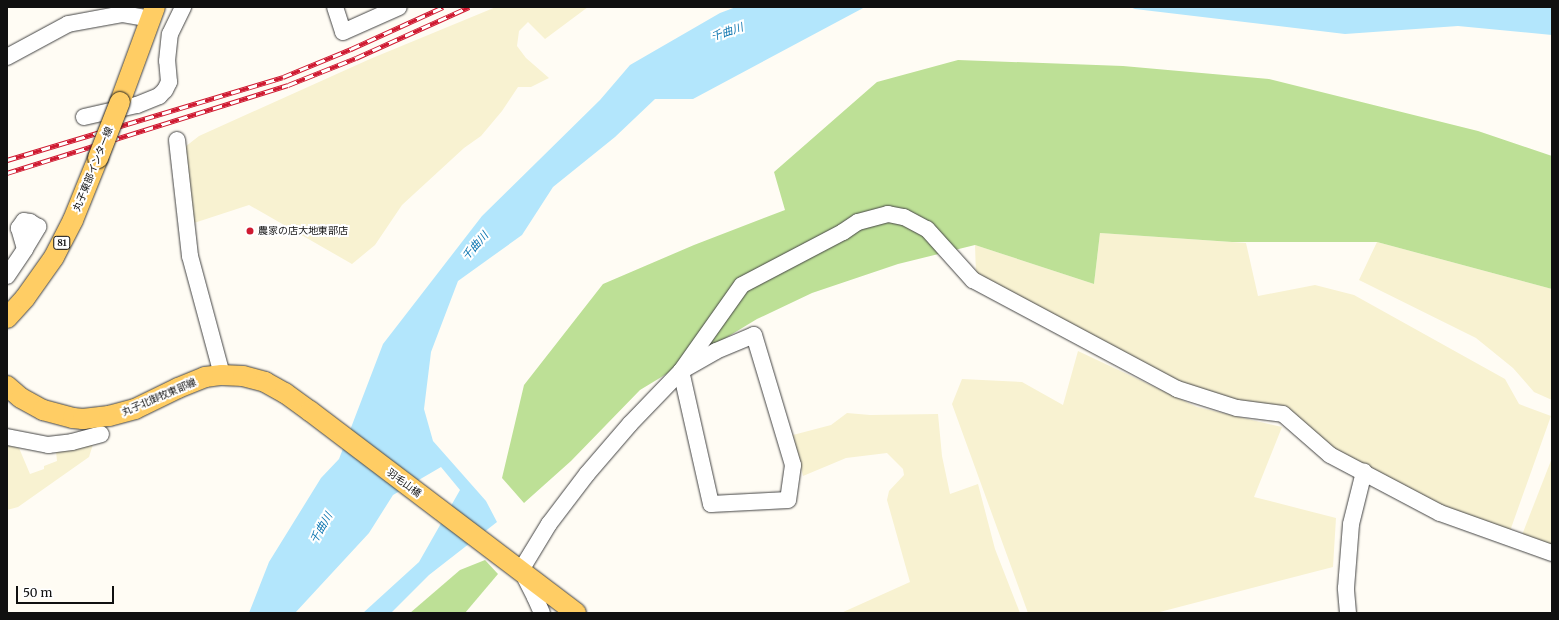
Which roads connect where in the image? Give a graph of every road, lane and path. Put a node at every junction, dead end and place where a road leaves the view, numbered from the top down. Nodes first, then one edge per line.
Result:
1 (183, 7) edge
2 (335, 7) edge
3 (399, 7) edge
4 (153, 13) edge
5 (7, 57) edge
6 (84, 117) dead end
7 (177, 140) dead end
8 (25, 249) dead end
9 (7, 276) edge
10 (7, 318) edge
11 (681, 371) junction
12 (222, 375) junction
13 (7, 386) edge
14 (310, 410) joint
15 (101, 434) dead end
16 (7, 437) edge
17 (1364, 472) junction
18 (1552, 553) edge
19 (521, 570) junction
20 (542, 613) edge
21 (576, 613) edge
22 (1348, 613) edge

1 - 6 street
2 - 3 street
4 - 5 street
4 - 10 main road, 丸子東部インター線 / 81, bridge
7 - 12 street
8 - 9 street
11 - 11 street
11 - 17 street
11 - 19 street
12 - 13 main road, 丸子北御牧東部線
12 - 14 main road, 丸子北御牧東部線
14 - 19 main road, 羽毛山橋
15 - 16 street
17 - 18 street
17 - 22 street
19 - 20 street
19 - 21 main road

